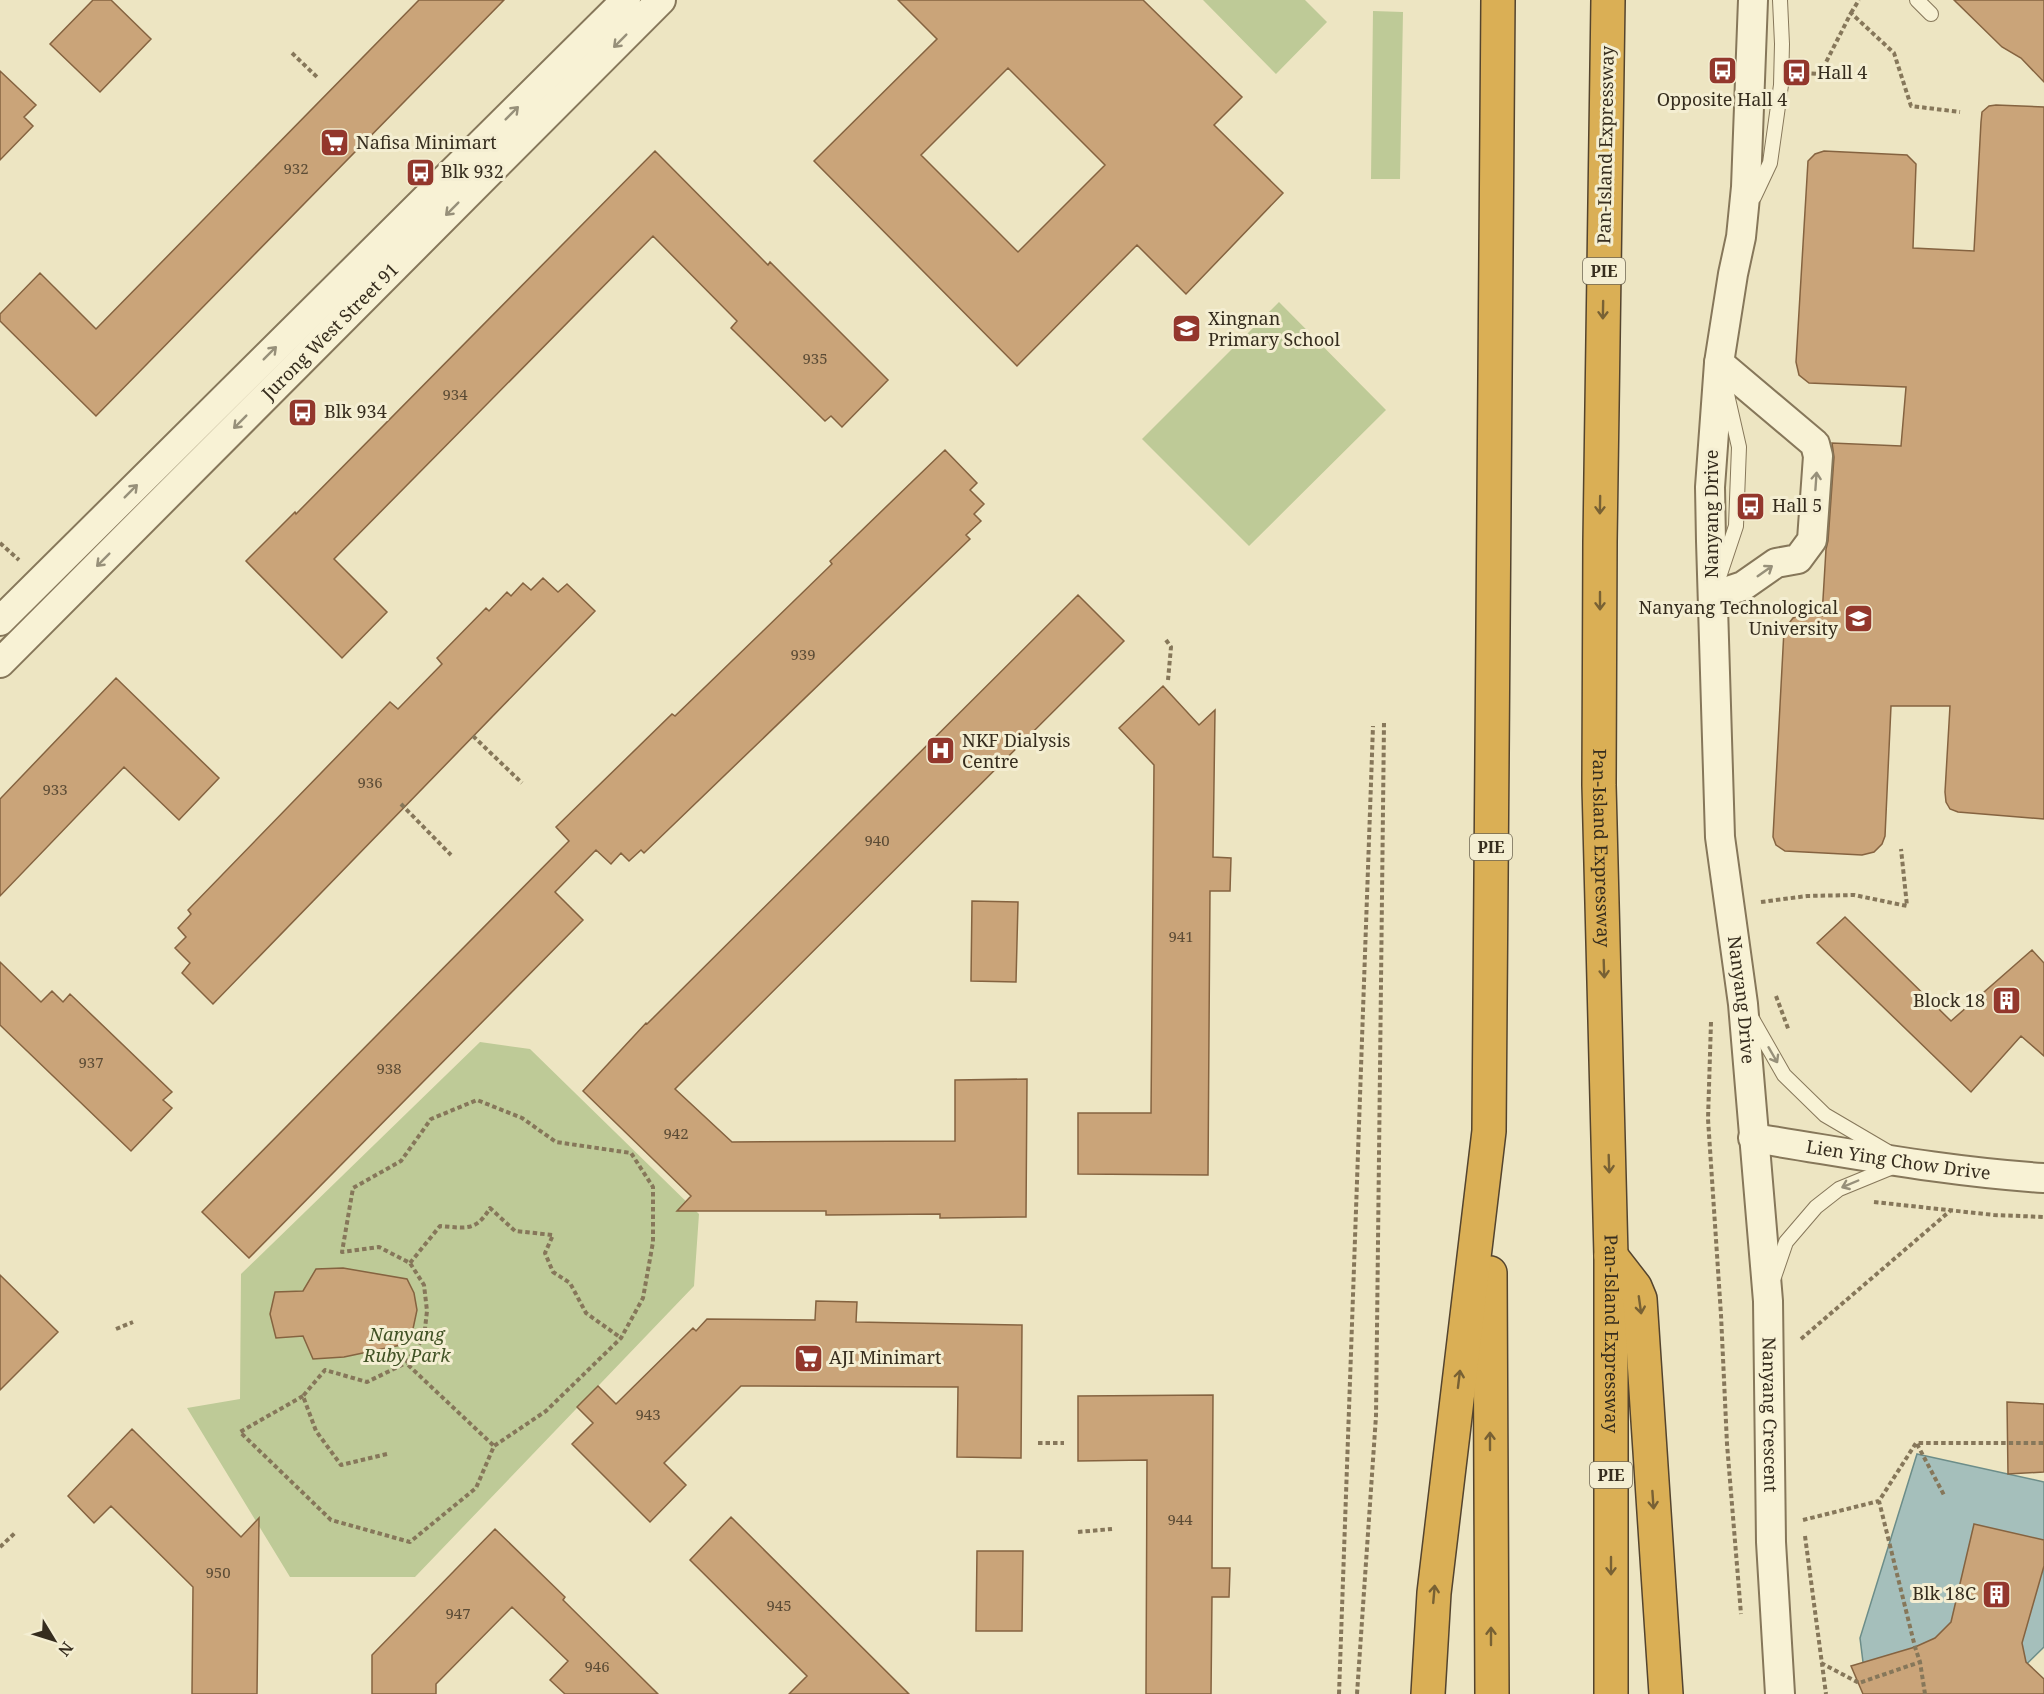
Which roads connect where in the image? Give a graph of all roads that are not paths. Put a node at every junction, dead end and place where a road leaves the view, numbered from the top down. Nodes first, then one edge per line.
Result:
1 (626, 0) edge
2 (661, 0) edge
3 (1500, 0) edge
4 (1608, 0) edge
5 (1753, 0) edge
6 (1779, 0) edge
7 (1917, 0) edge
8 (1931, 14) dead end
9 (1743, 221) junction
10 (1719, 363) junction
11 (1713, 596) junction
12 (0, 621) edge
13 (0, 663) edge
14 (1743, 1004) junction
15 (1489, 1131) junction
16 (1753, 1137) junction
17 (1905, 1162) junction
18 (2044, 1178) edge
19 (1611, 1256) junction
20 (1768, 1301) junction
21 (1428, 1694) edge
22 (1492, 1694) edge
23 (1611, 1694) edge
24 (1665, 1694) edge
25 (1780, 1694) edge

12 -> 1 street, Jurong West Street 91
2 -> 13 street, Jurong West Street 91
3 - 15 highway, PIE
4 -> 19 highway, Pan-Island Expressway / PIE
5 - 9 street, Nanyang Drive
6 - 9 lane
7 - 8 lane
9 - 10 street, Nanyang Drive
10 - 11 street, Nanyang Drive
11 -> 10 street
11 - 14 street, Nanyang Drive
14 - 16 street, Nanyang Drive
14 -> 17 lane
21 -> 15 highway
22 -> 15 highway, PIE
16 - 17 street, Lien Ying Chow Drive
16 - 20 street, Nanyang Crescent
17 - 18 street, Lien Ying Chow Drive
17 -> 20 lane
19 -> 23 highway, Pan-Island Expressway / PIE
19 -> 24 highway
20 - 25 street, Nanyang Crescent

